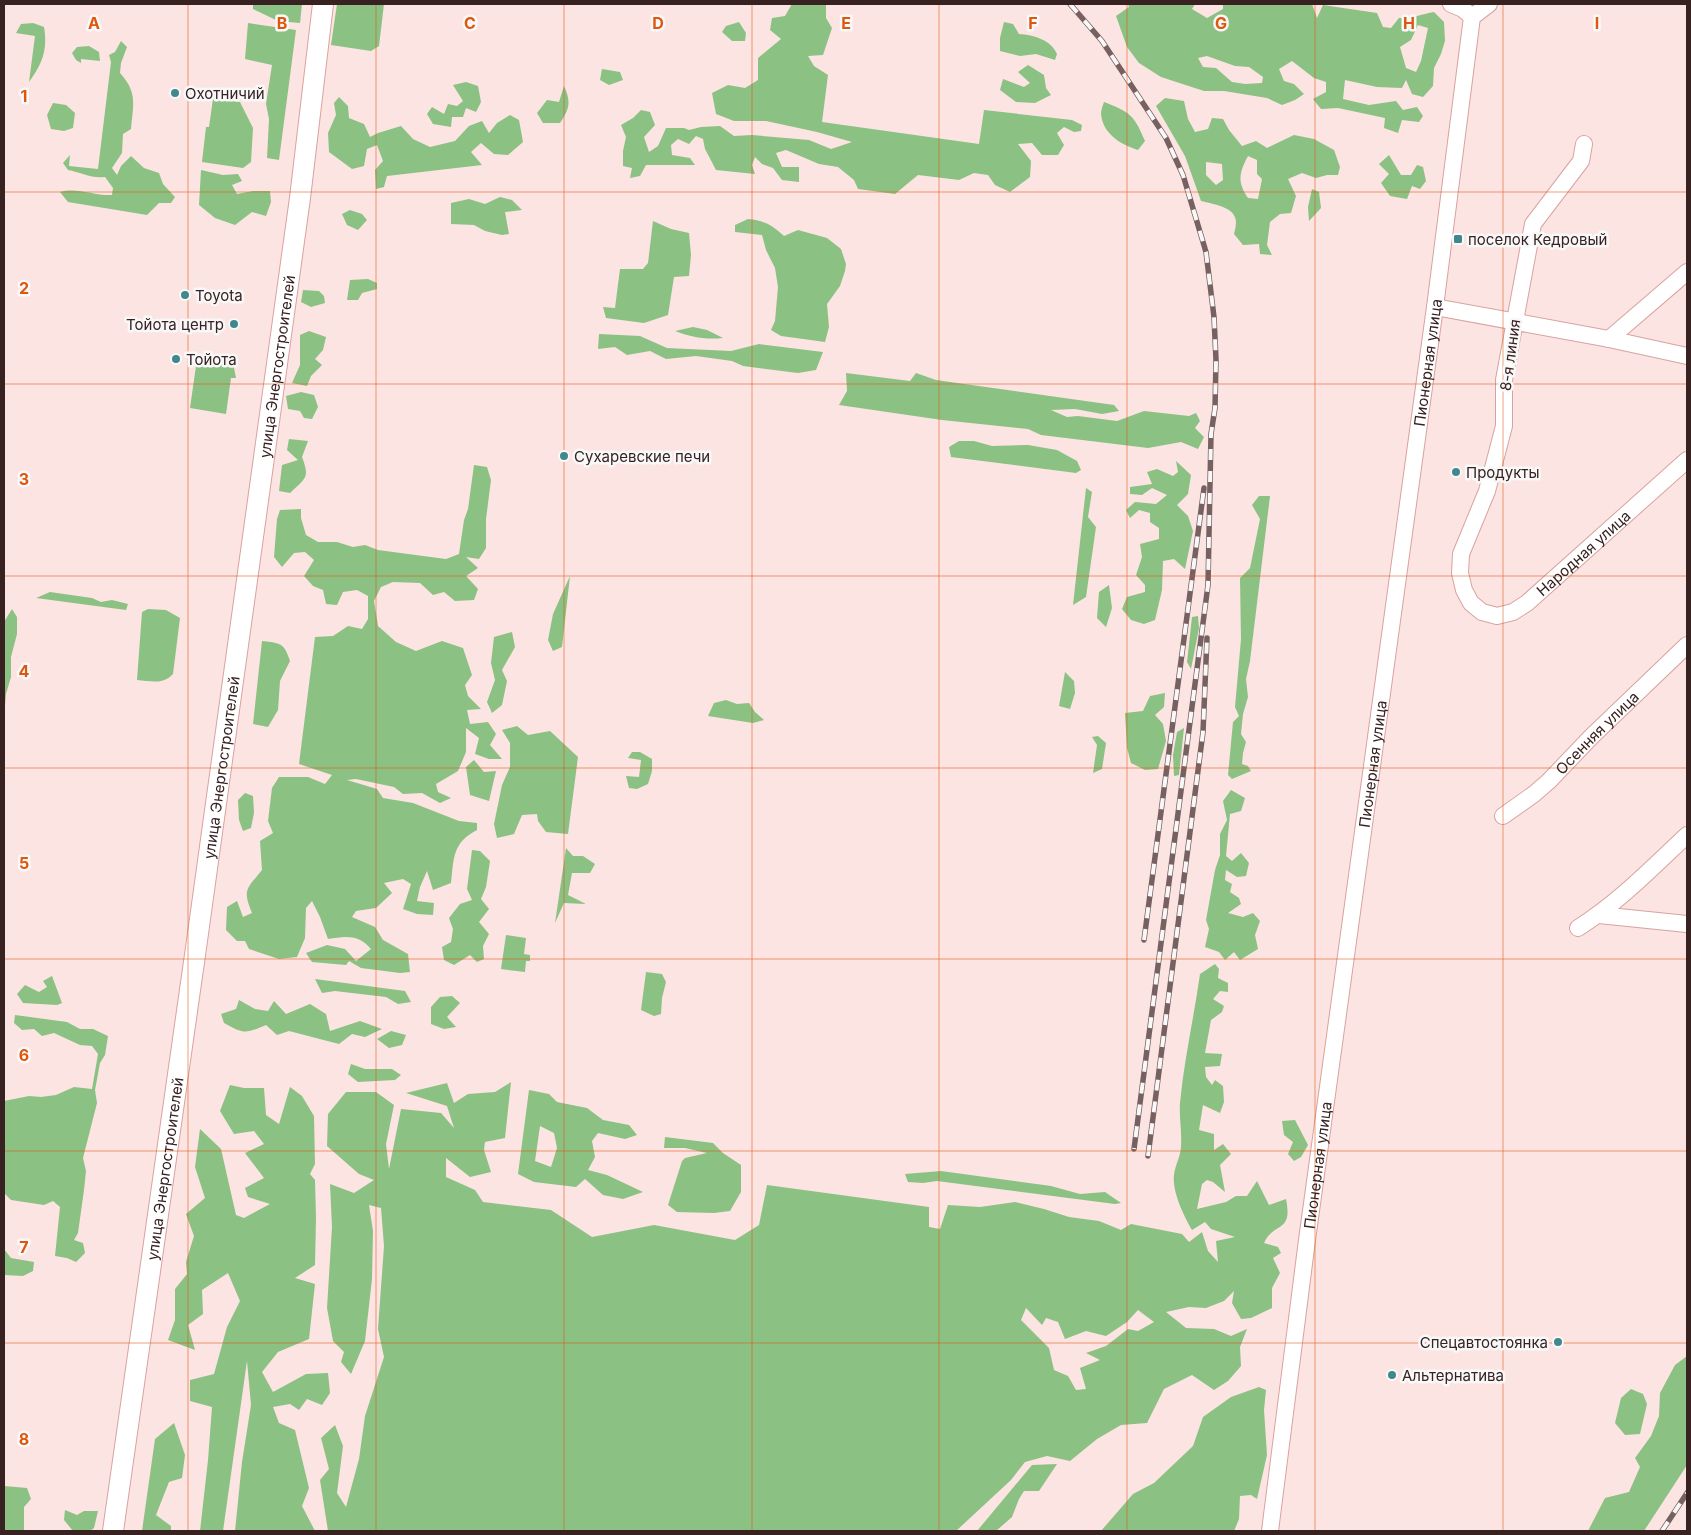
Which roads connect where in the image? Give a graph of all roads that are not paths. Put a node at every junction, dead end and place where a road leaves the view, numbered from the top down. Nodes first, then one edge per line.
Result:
1 (324, 4) edge
2 (1451, 4) edge
3 (1489, 4) edge
4 (1472, 17) junction
5 (1584, 144) dead end
6 (1687, 272) edge
7 (1435, 307) junction
8 (1515, 322) junction
9 (1609, 339) junction
10 (1687, 356) edge
11 (1687, 460) edge
12 (1471, 604) joint
13 (1687, 645) edge
14 (1503, 816) dead end
15 (1687, 834) edge
16 (1599, 915) junction
17 (1687, 924) edge
18 (1578, 928) dead end
19 (113, 1531) edge
20 (1270, 1531) edge

1 - 19 main road, улица Энергостроителей
2 - 4 street
3 - 4 street
4 - 7 street, Пионерная улица
5 - 8 street, 8-я линия
6 - 9 street
7 - 8 street
7 - 20 street, Пионерная улица
8 - 9 street
8 - 12 street, 8-я линия
9 - 10 street
11 - 12 street, Народная улица
13 - 14 street, Осенняя улица
15 - 16 street
16 - 17 street
16 - 18 street

